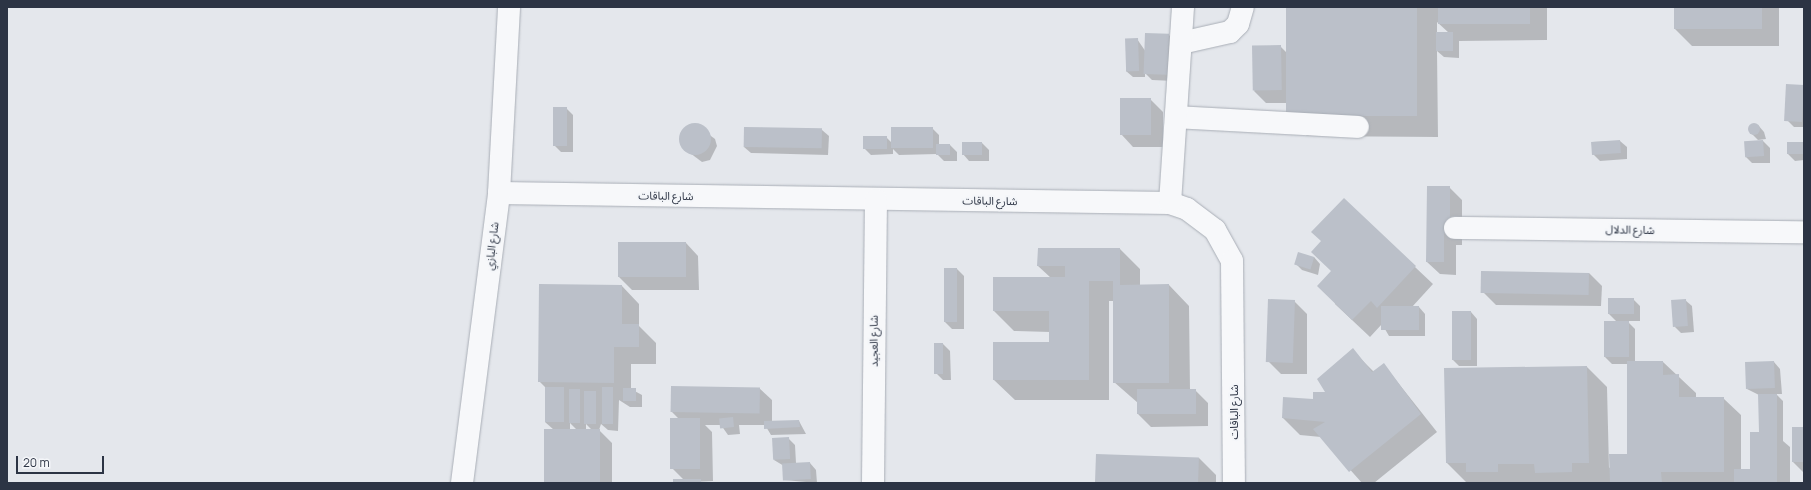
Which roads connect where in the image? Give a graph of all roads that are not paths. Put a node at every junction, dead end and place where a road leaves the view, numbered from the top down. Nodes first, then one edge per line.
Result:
1 (509, 7) edge
2 (1183, 7) edge
3 (1243, 7) edge
4 (1181, 43) junction
5 (1176, 117) junction
6 (1358, 127) dead end
7 (499, 193) junction
8 (876, 200) junction
9 (1170, 203) junction
10 (1455, 228) dead end
11 (1804, 232) edge
12 (462, 483) edge
13 (873, 483) edge
14 (1234, 483) edge

1 - 7 street, شارع البازي
2 - 4 street
3 - 4 street
4 - 5 street
5 - 6 street
5 - 9 street
7 - 8 street, شارع الباقات
7 - 12 street, شارع البازي
8 - 9 street, شارع الباقات
8 - 13 street, شارع العجيد
9 - 14 street, شارع الباقات
10 - 11 street, شارع الدلال

